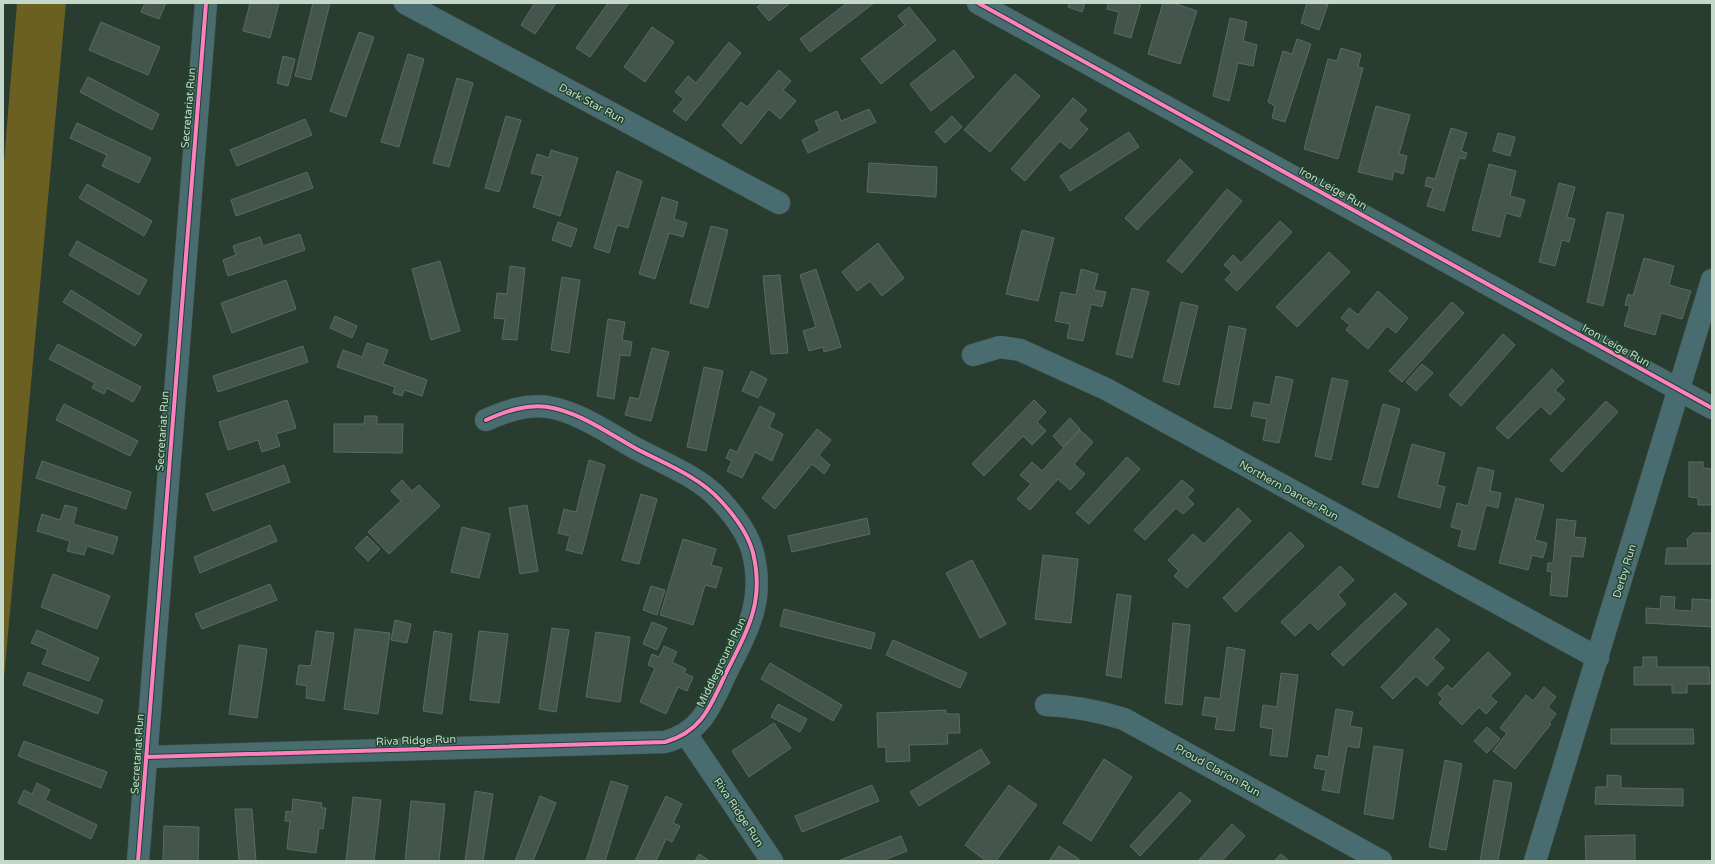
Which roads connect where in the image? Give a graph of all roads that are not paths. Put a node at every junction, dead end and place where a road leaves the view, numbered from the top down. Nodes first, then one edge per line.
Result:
1 (206, 3) edge
2 (405, 3) edge
3 (978, 3) edge
4 (779, 204) dead end
5 (1712, 280) edge
6 (973, 355) dead end
7 (1678, 390) junction
8 (1712, 408) edge
9 (486, 420) dead end
10 (1598, 658) junction
11 (1046, 705) dead end
12 (686, 734) junction
13 (146, 757) junction
14 (138, 861) edge
15 (772, 861) edge
16 (1381, 861) edge
17 (1536, 861) edge

1 - 13 street, Secretariat Run
2 - 4 street, Dark Star Run
3 - 7 street, Iron Leige Run
5 - 7 street, Derby Run
6 - 10 street, Northern Dancer Run
7 - 8 street, Iron Leige Run
7 - 10 street, Derby Run
9 - 12 street, Middleground Run
10 - 17 street, Derby Run
11 - 16 street, Proud Clarion Run
12 - 13 street, Riva Ridge Run
12 - 15 street, Riva Ridge Run
13 - 14 street, Secretariat Run

